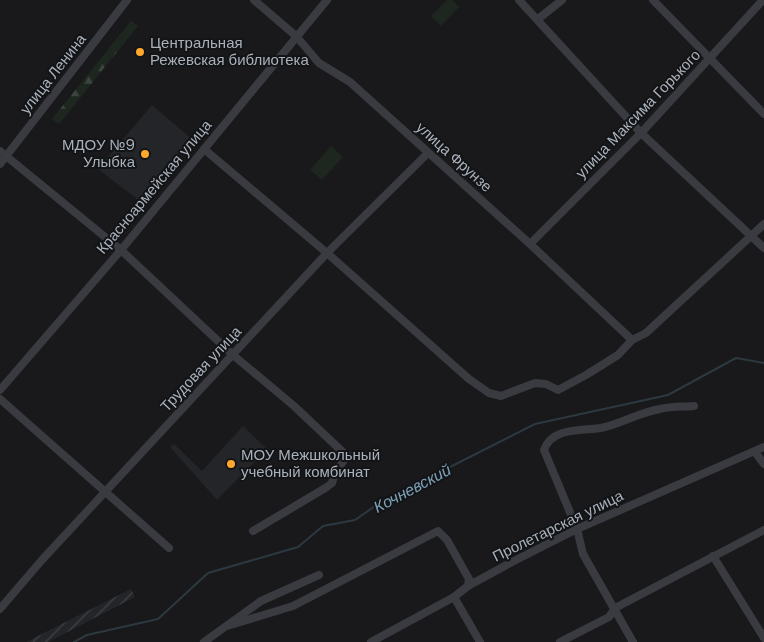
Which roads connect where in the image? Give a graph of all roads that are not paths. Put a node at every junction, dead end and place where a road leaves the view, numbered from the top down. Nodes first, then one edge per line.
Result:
1 (127, 0) edge
2 (254, 0) edge
3 (327, 0) edge
4 (519, 0) edge
5 (562, 0) edge
6 (653, 0) edge
7 (762, 0) edge
8 (538, 19) junction
9 (296, 36) junction
10 (709, 59) junction
11 (764, 114) edge
12 (641, 133) junction
13 (204, 149) junction
14 (428, 153) junction
15 (3, 154) edge
16 (0, 164) edge
17 (764, 224) edge
18 (753, 236) junction
19 (530, 244) junction
20 (764, 248) edge
21 (121, 250) junction
22 (327, 253) junction
23 (632, 340) junction
24 (233, 355) junction
25 (0, 390) edge
26 (0, 399) edge
27 (694, 406) dead end
28 (764, 447) edge
29 (755, 452) junction
30 (347, 456) junction
31 (361, 458) dead end
32 (764, 464) edge
33 (105, 492) junction
34 (576, 528) junction
35 (253, 530) dead end
36 (764, 530) edge
37 (169, 548) dead end
38 (714, 556) junction
39 (319, 575) dead end
40 (468, 586) junction
41 (454, 597) junction
42 (615, 608) junction
43 (0, 609) edge
44 (227, 626) junction
45 (764, 638) edge
46 (204, 642) edge
47 (370, 642) edge
48 (480, 642) edge
49 (560, 642) edge
50 (633, 642) edge

1 - 15 street, улица Ленина
2 - 9 street, улица Фрунзе
3 - 9 street, Красноармейская улица
4 - 8 street
5 - 8 street
6 - 10 street
7 - 10 street, улица Максима Горького
8 - 12 street
9 - 13 street, Красноармейская улица
9 - 14 street, улица Фрунзе
10 - 11 street
10 - 12 street, улица Максима Горького
12 - 18 street
12 - 19 street, улица Максима Горького
13 - 21 street, Красноармейская улица
13 - 22 street
14 - 19 street, улица Фрунзе
14 - 22 street, Трудовая улица
15 - 16 street, улица Ленина
15 - 21 street
17 - 18 street
18 - 20 street
18 - 23 street
19 - 23 street, улица Фрунзе
21 - 24 street
21 - 25 street, Красноармейская улица
22 - 23 street
22 - 24 street, Трудовая улица
24 - 30 street
24 - 33 street, Трудовая улица
26 - 33 street
27 - 34 street
28 - 29 street, Пролетарская улица
29 - 32 street
29 - 34 street, Пролетарская улица
30 - 31 street
30 - 35 street
33 - 37 street
33 - 43 street, Трудовая улица
34 - 40 street, Пролетарская улица
34 - 42 street
36 - 38 street
38 - 42 street
38 - 45 street
39 - 44 street
40 - 41 street, Пролетарская улица
40 - 44 street
41 - 47 street, Пролетарская улица
41 - 48 street
42 - 49 street
42 - 50 street
44 - 46 street

